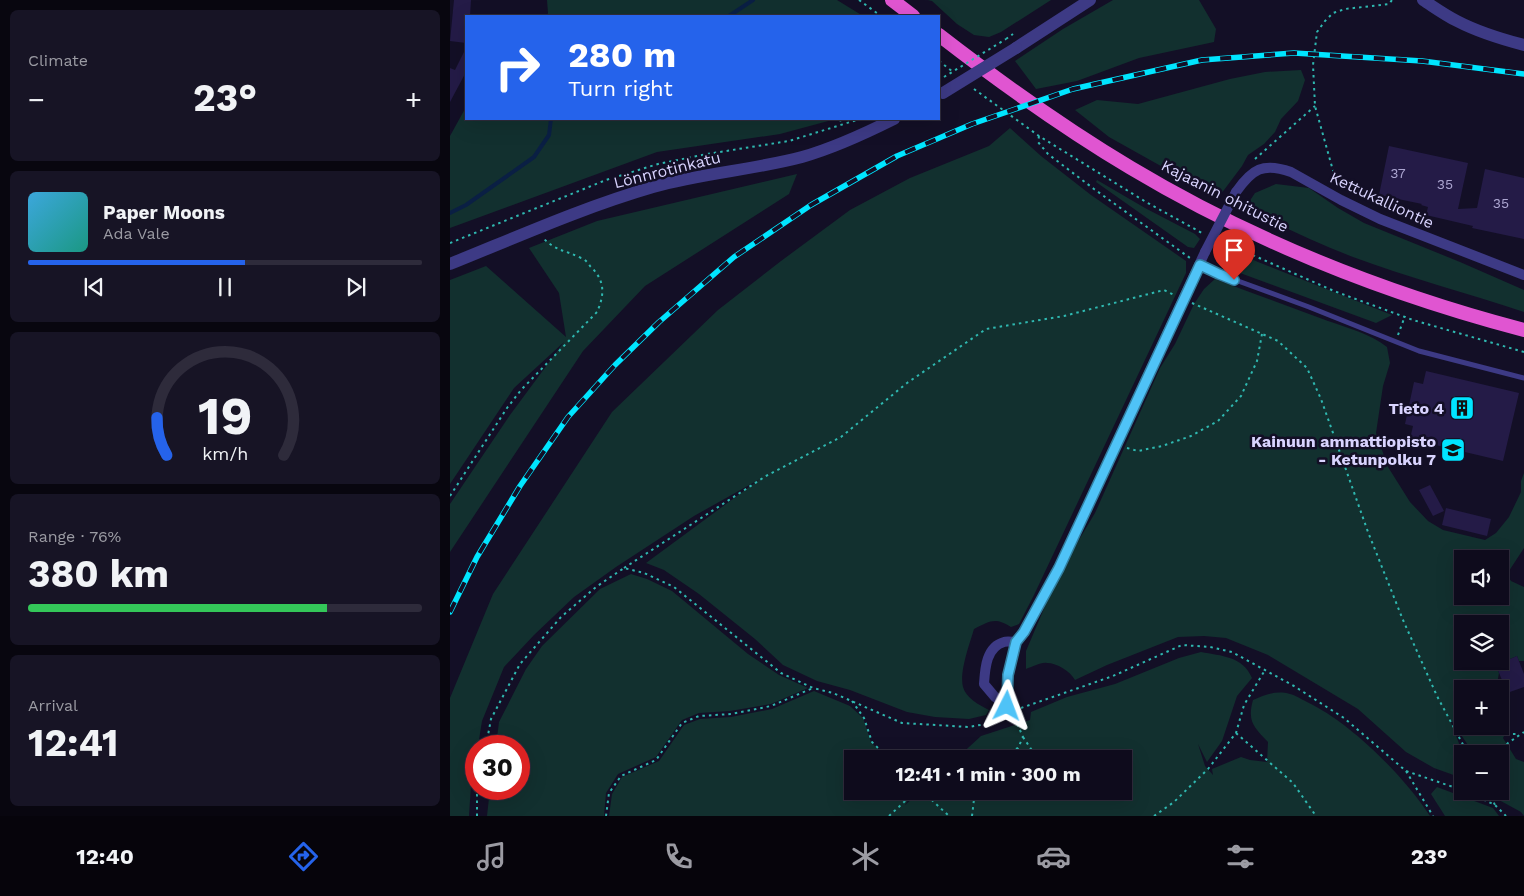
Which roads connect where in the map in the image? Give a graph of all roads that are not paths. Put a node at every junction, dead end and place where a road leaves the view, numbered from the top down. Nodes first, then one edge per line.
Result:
1 (892, 0) edge
2 (1090, 0) edge
3 (1423, 0) edge
4 (912, 15) edge
5 (940, 37) edge
6 (1524, 45) edge
7 (941, 94) edge
8 (892, 120) edge
9 (450, 264) edge
10 (1200, 265) junction
11 (1524, 275) edge
12 (1524, 330) edge
13 (1524, 378) edge
14 (1016, 642) junction

1 - 4 highway
2 - 7 street, bridge
3 - 6 street
5 - 12 highway, Kajaanin ohitustie
8 - 9 street, Lönnrotinkatu
10 - 11 street, Kettukalliontie, bridge
10 - 13 lane
10 - 14 street, Kettukalliontie
14 - 14 street

